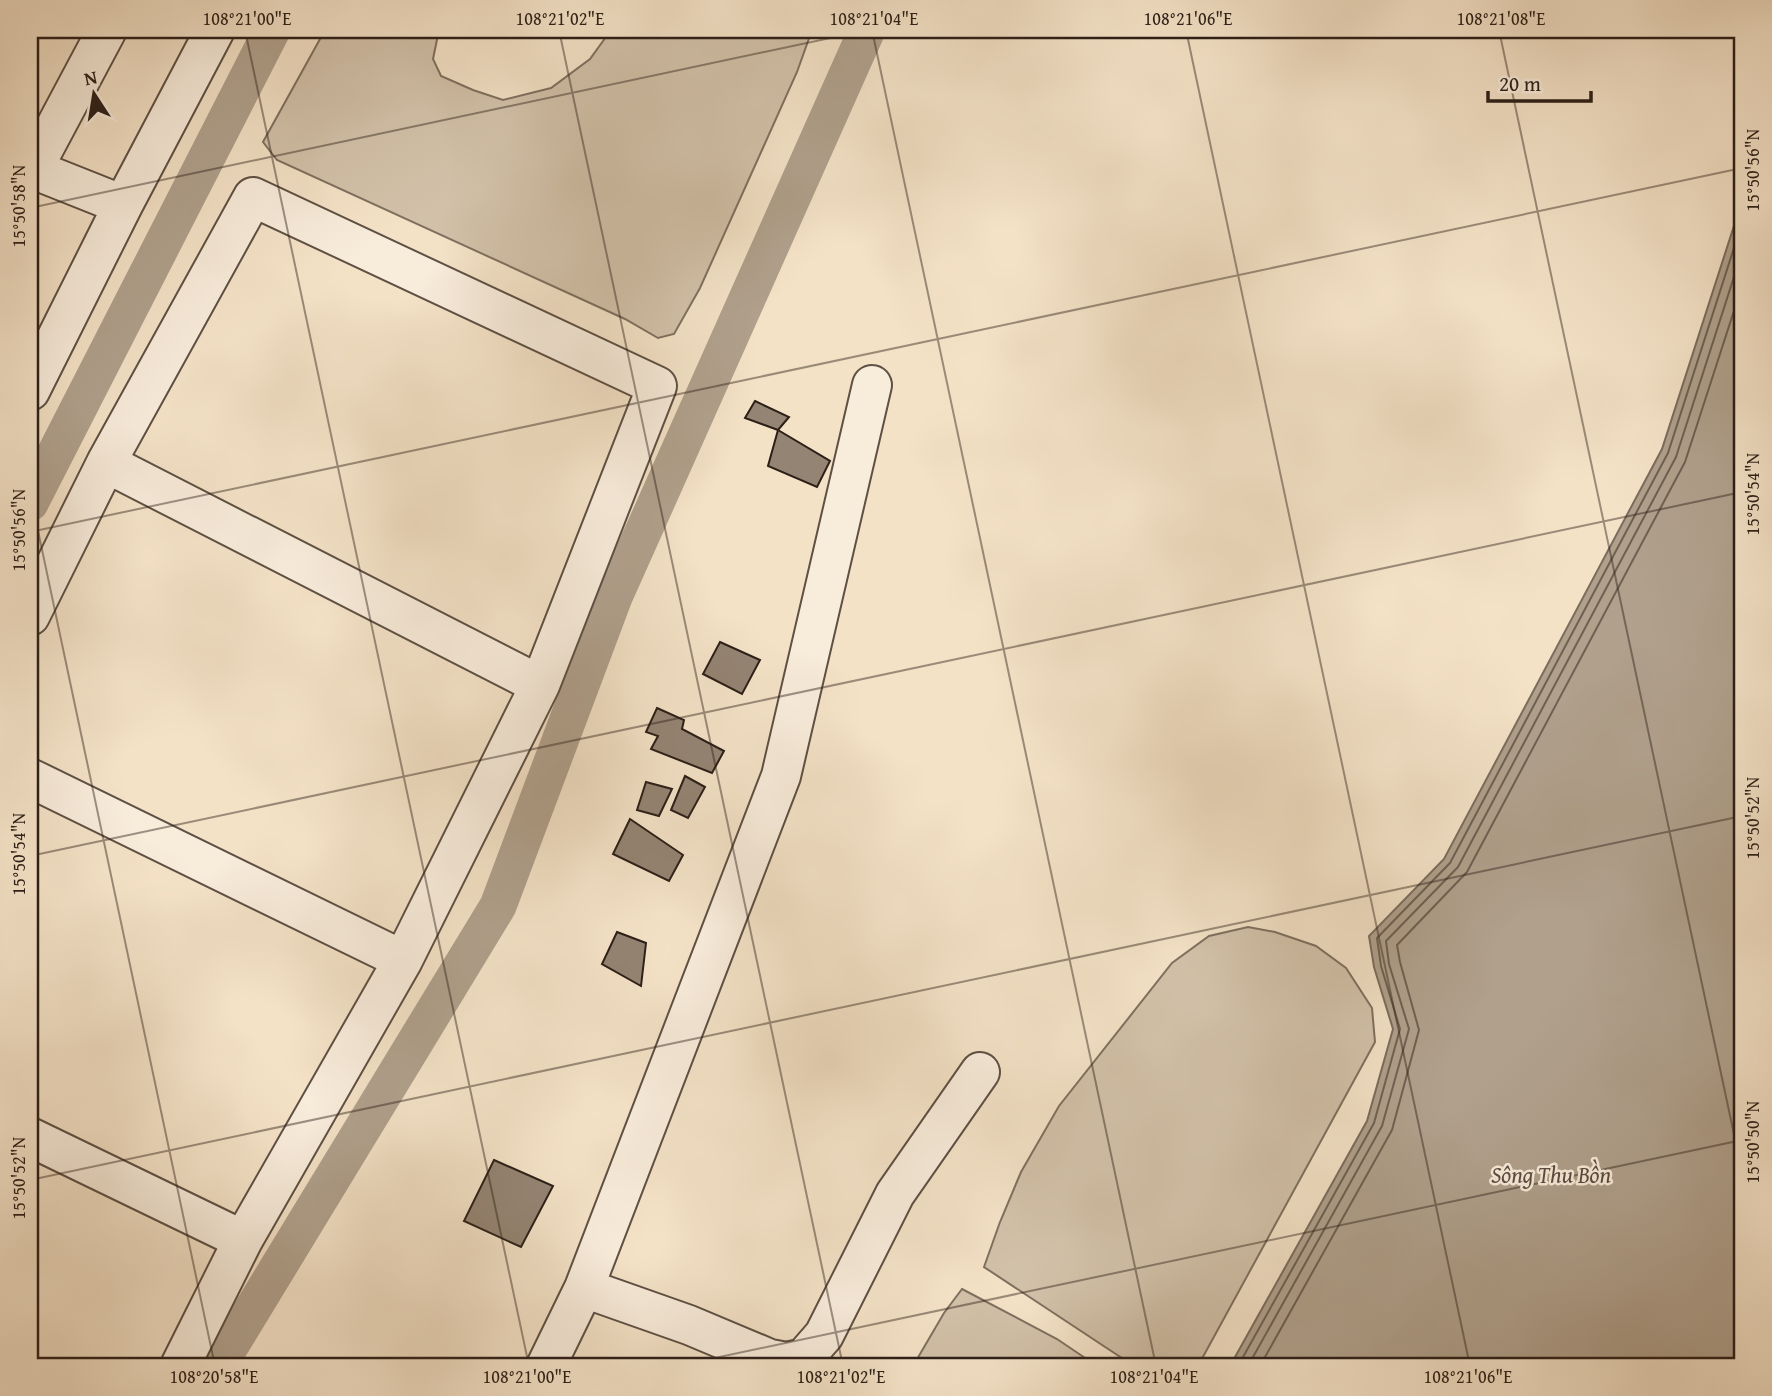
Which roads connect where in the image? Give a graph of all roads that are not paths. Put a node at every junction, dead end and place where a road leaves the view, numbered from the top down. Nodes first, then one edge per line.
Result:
1 (107, 30) edge
2 (215, 30) edge
3 (31, 168) edge
4 (123, 205) junction
5 (873, 385) dead end
6 (30, 391) edge
7 (106, 463) junction
8 (30, 616) edge
9 (541, 684) junction
10 (30, 778) edge
11 (403, 960) junction
12 (980, 1072) dead end
13 (30, 1137) edge
14 (243, 1240) junction
15 (584, 1288) junction
16 (180, 1366) edge
17 (546, 1366) edge

1 - 3 street
2 - 4 street
3 - 4 street
4 - 6 street
5 - 15 street
7 - 8 street
7 - 9 street
7 - 9 street
9 - 11 street
10 - 11 street
11 - 14 street
12 - 15 street
13 - 14 street
14 - 16 street
15 - 17 street

